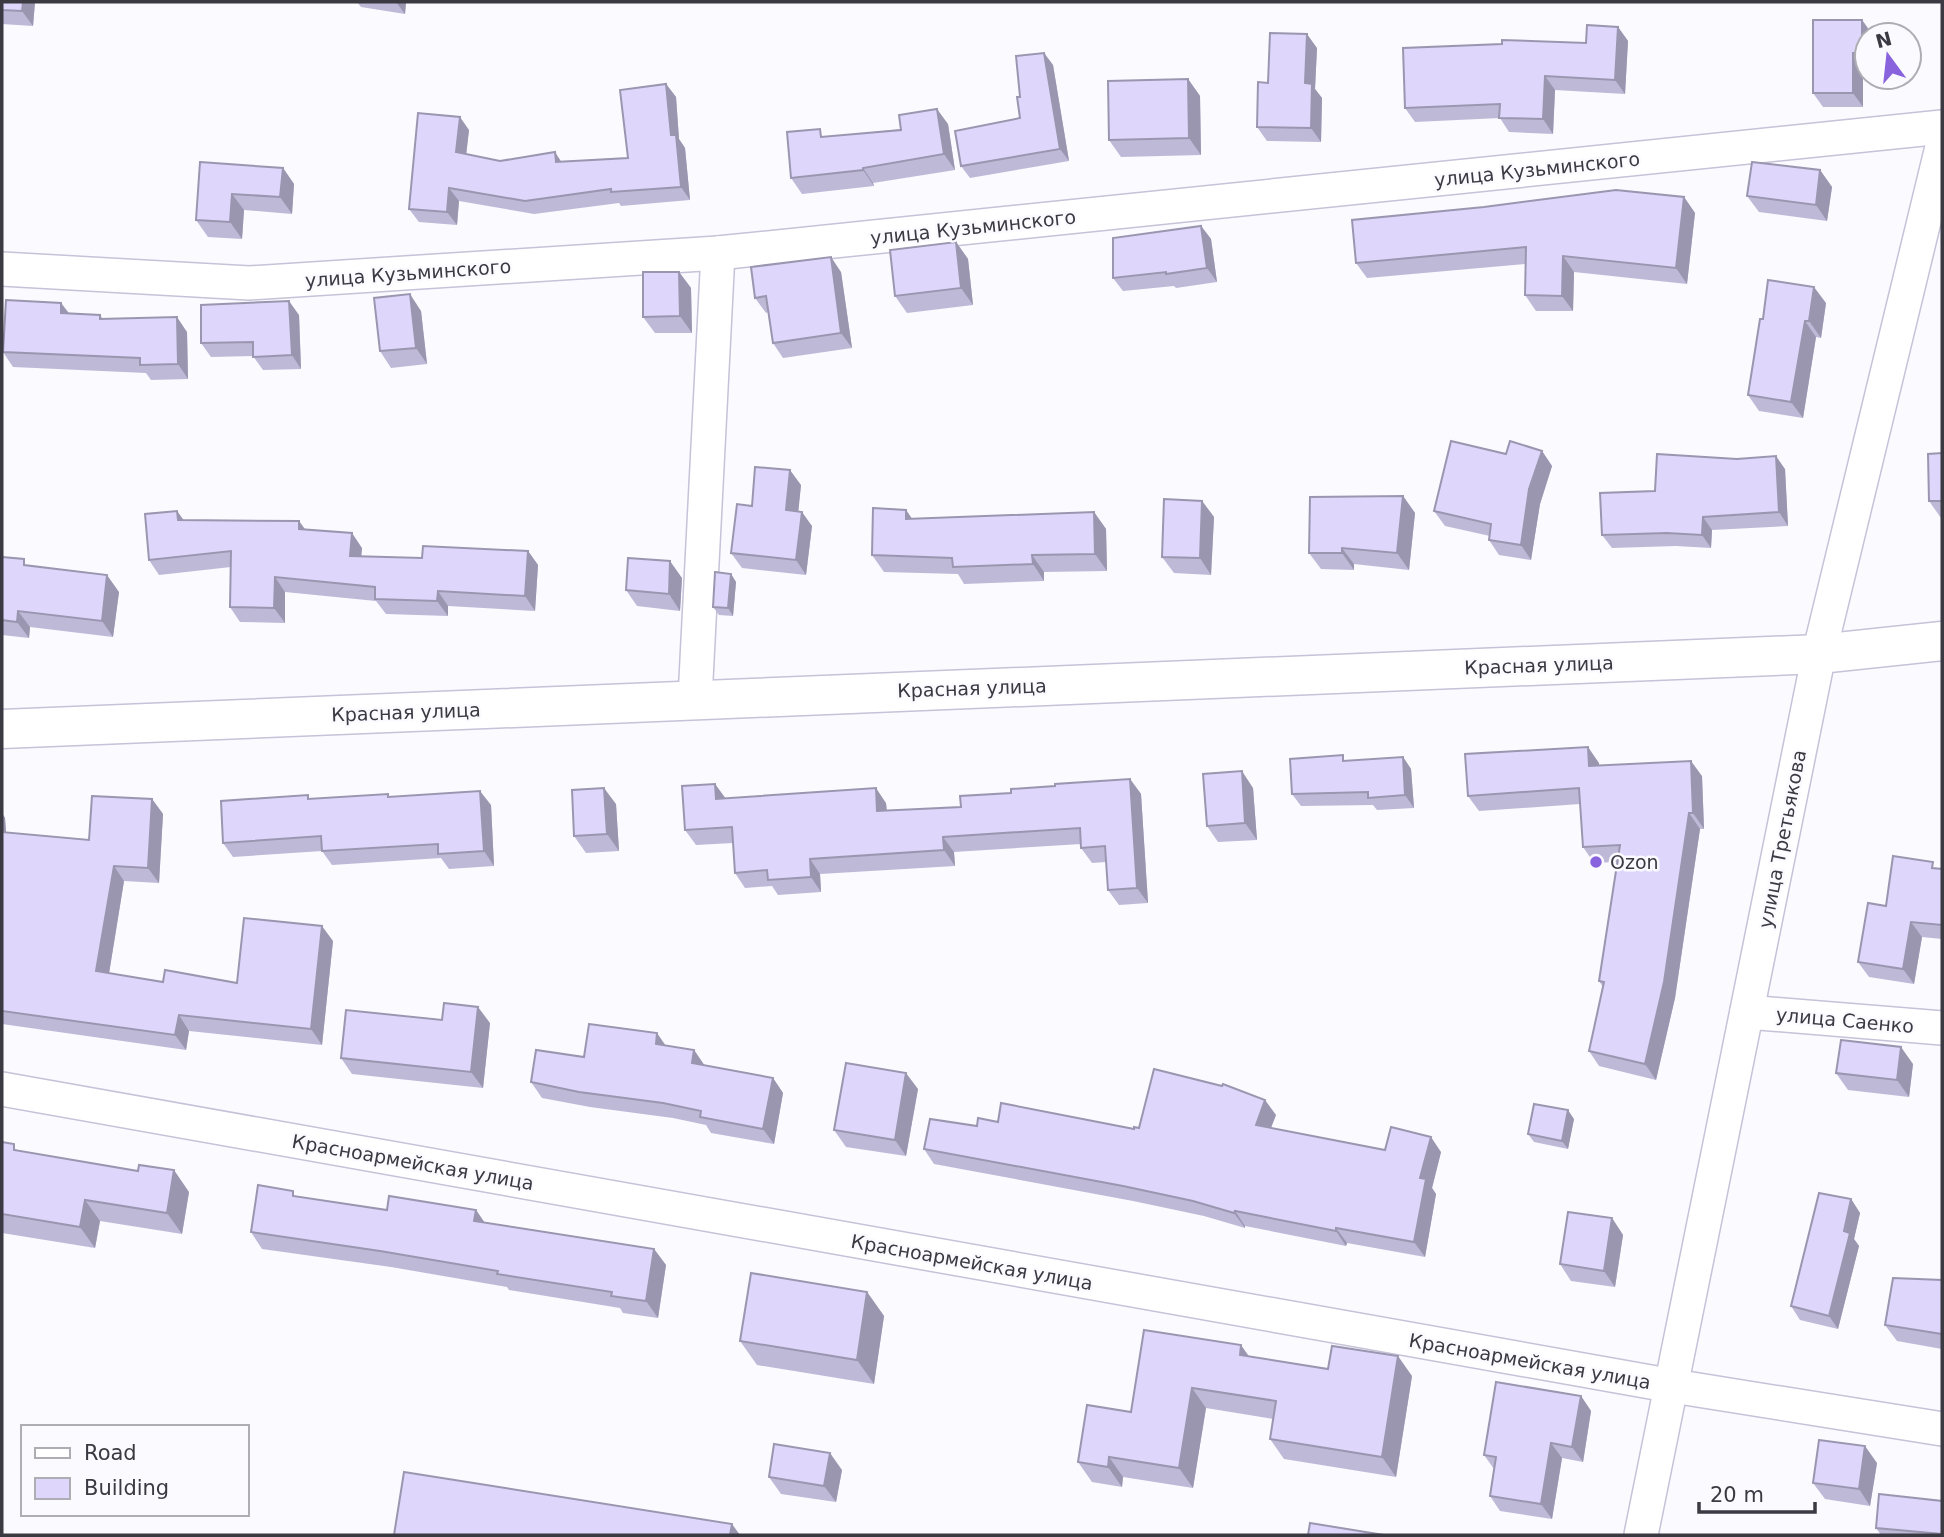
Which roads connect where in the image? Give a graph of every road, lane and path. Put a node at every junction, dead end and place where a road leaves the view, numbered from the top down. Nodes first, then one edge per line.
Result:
1 (1942, 127) edge
2 (1942, 147) edge
3 (718, 253) junction
4 (2, 269) edge
5 (1942, 641) edge
6 (1819, 654) junction
7 (695, 699) junction
8 (2, 729) edge
9 (1747, 1012) junction
10 (1942, 1028) edge
11 (2, 1089) edge
12 (1671, 1386) junction
13 (1942, 1429) edge
14 (1641, 1535) edge

1 - 3 street, улица Кузьминского
2 - 6 street, улица Третьякова
3 - 4 street, улица Кузьминского
3 - 7 street
5 - 6 main road, Красная улица
6 - 7 main road, Красная улица
6 - 9 street, улица Третьякова
7 - 8 main road, Красная улица
9 - 10 street, улица Саенко
9 - 12 street, улица Третьякова
11 - 12 street, Красноармейская улица
12 - 13 street, Красноармейская улица
12 - 14 street, улица Третьякова

